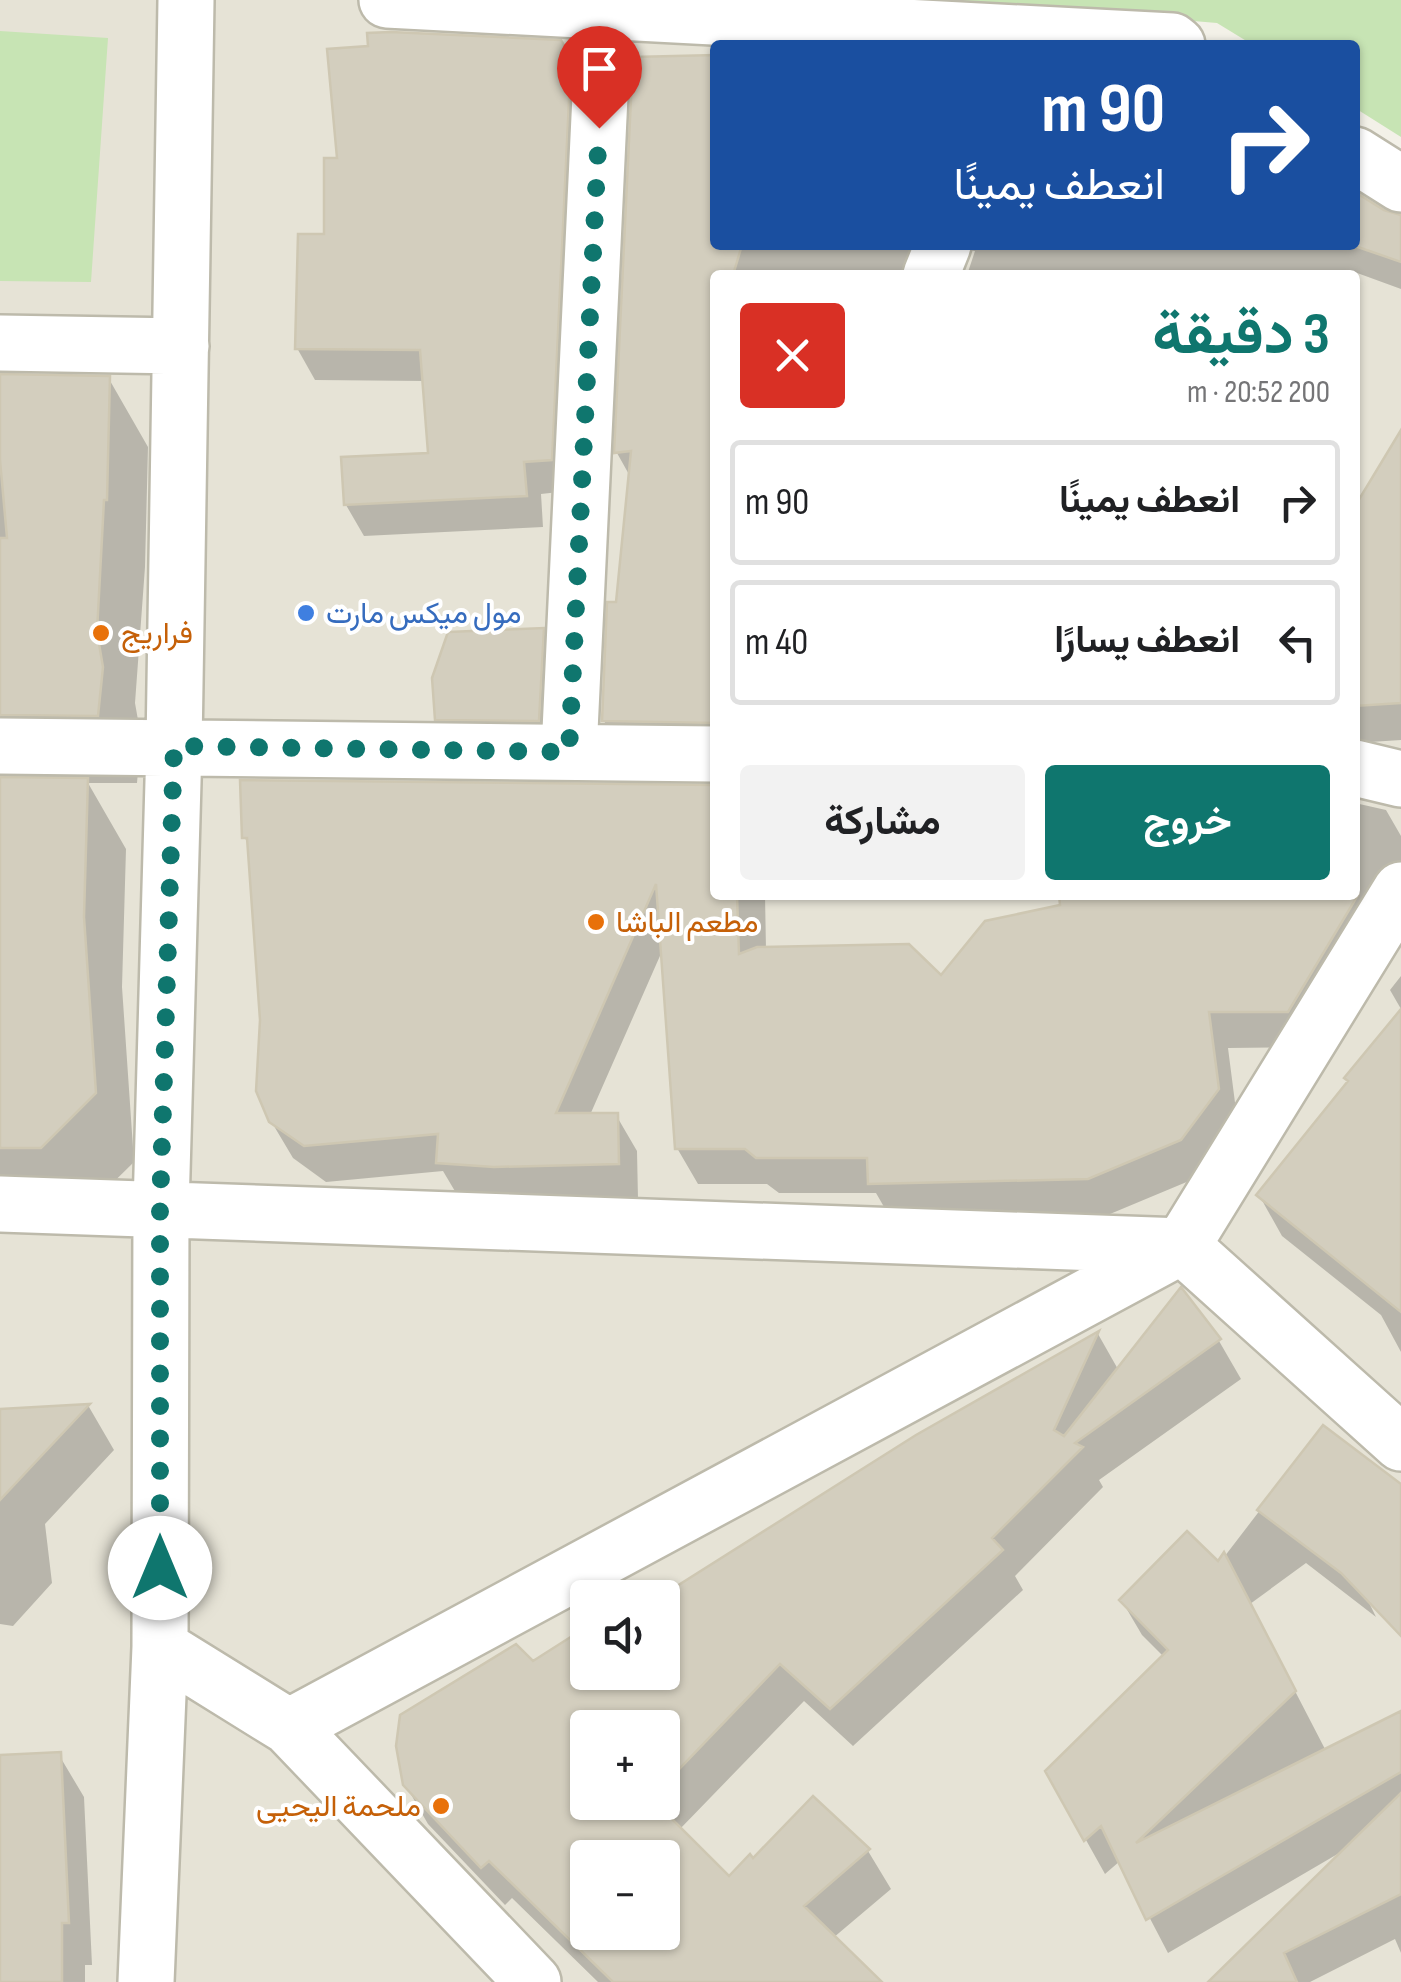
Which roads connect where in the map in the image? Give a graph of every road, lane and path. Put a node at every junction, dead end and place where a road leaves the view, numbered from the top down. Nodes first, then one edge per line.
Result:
1 (186, 0) edge
2 (386, 0) edge
3 (604, 11) junction
4 (1020, 39) edge
5 (1071, 40) edge
6 (1360, 159) edge
7 (1401, 184) edge
8 (0, 342) edge
9 (181, 346) junction
10 (0, 746) edge
11 (174, 746) junction
12 (569, 752) junction
13 (710, 754) edge
14 (1360, 769) edge
15 (1401, 779) edge
16 (1401, 890) edge
17 (0, 1204) edge
18 (160, 1208) junction
19 (1182, 1246) junction
20 (1401, 1442) edge
21 (160, 1647) junction
22 (289, 1727) junction
23 (146, 1982) edge
24 (533, 1982) edge

1 - 9 street
2 - 3 street
3 - 4 street
3 - 12 street
4 - 5 street
6 - 7 street
8 - 9 street
9 - 11 street
10 - 11 street
11 - 12 street
11 - 18 street
12 - 13 street
14 - 15 street
16 - 19 street
17 - 18 street
18 - 19 street
18 - 21 street
19 - 20 street
19 - 22 street
21 - 22 street
21 - 23 street
22 - 24 street

